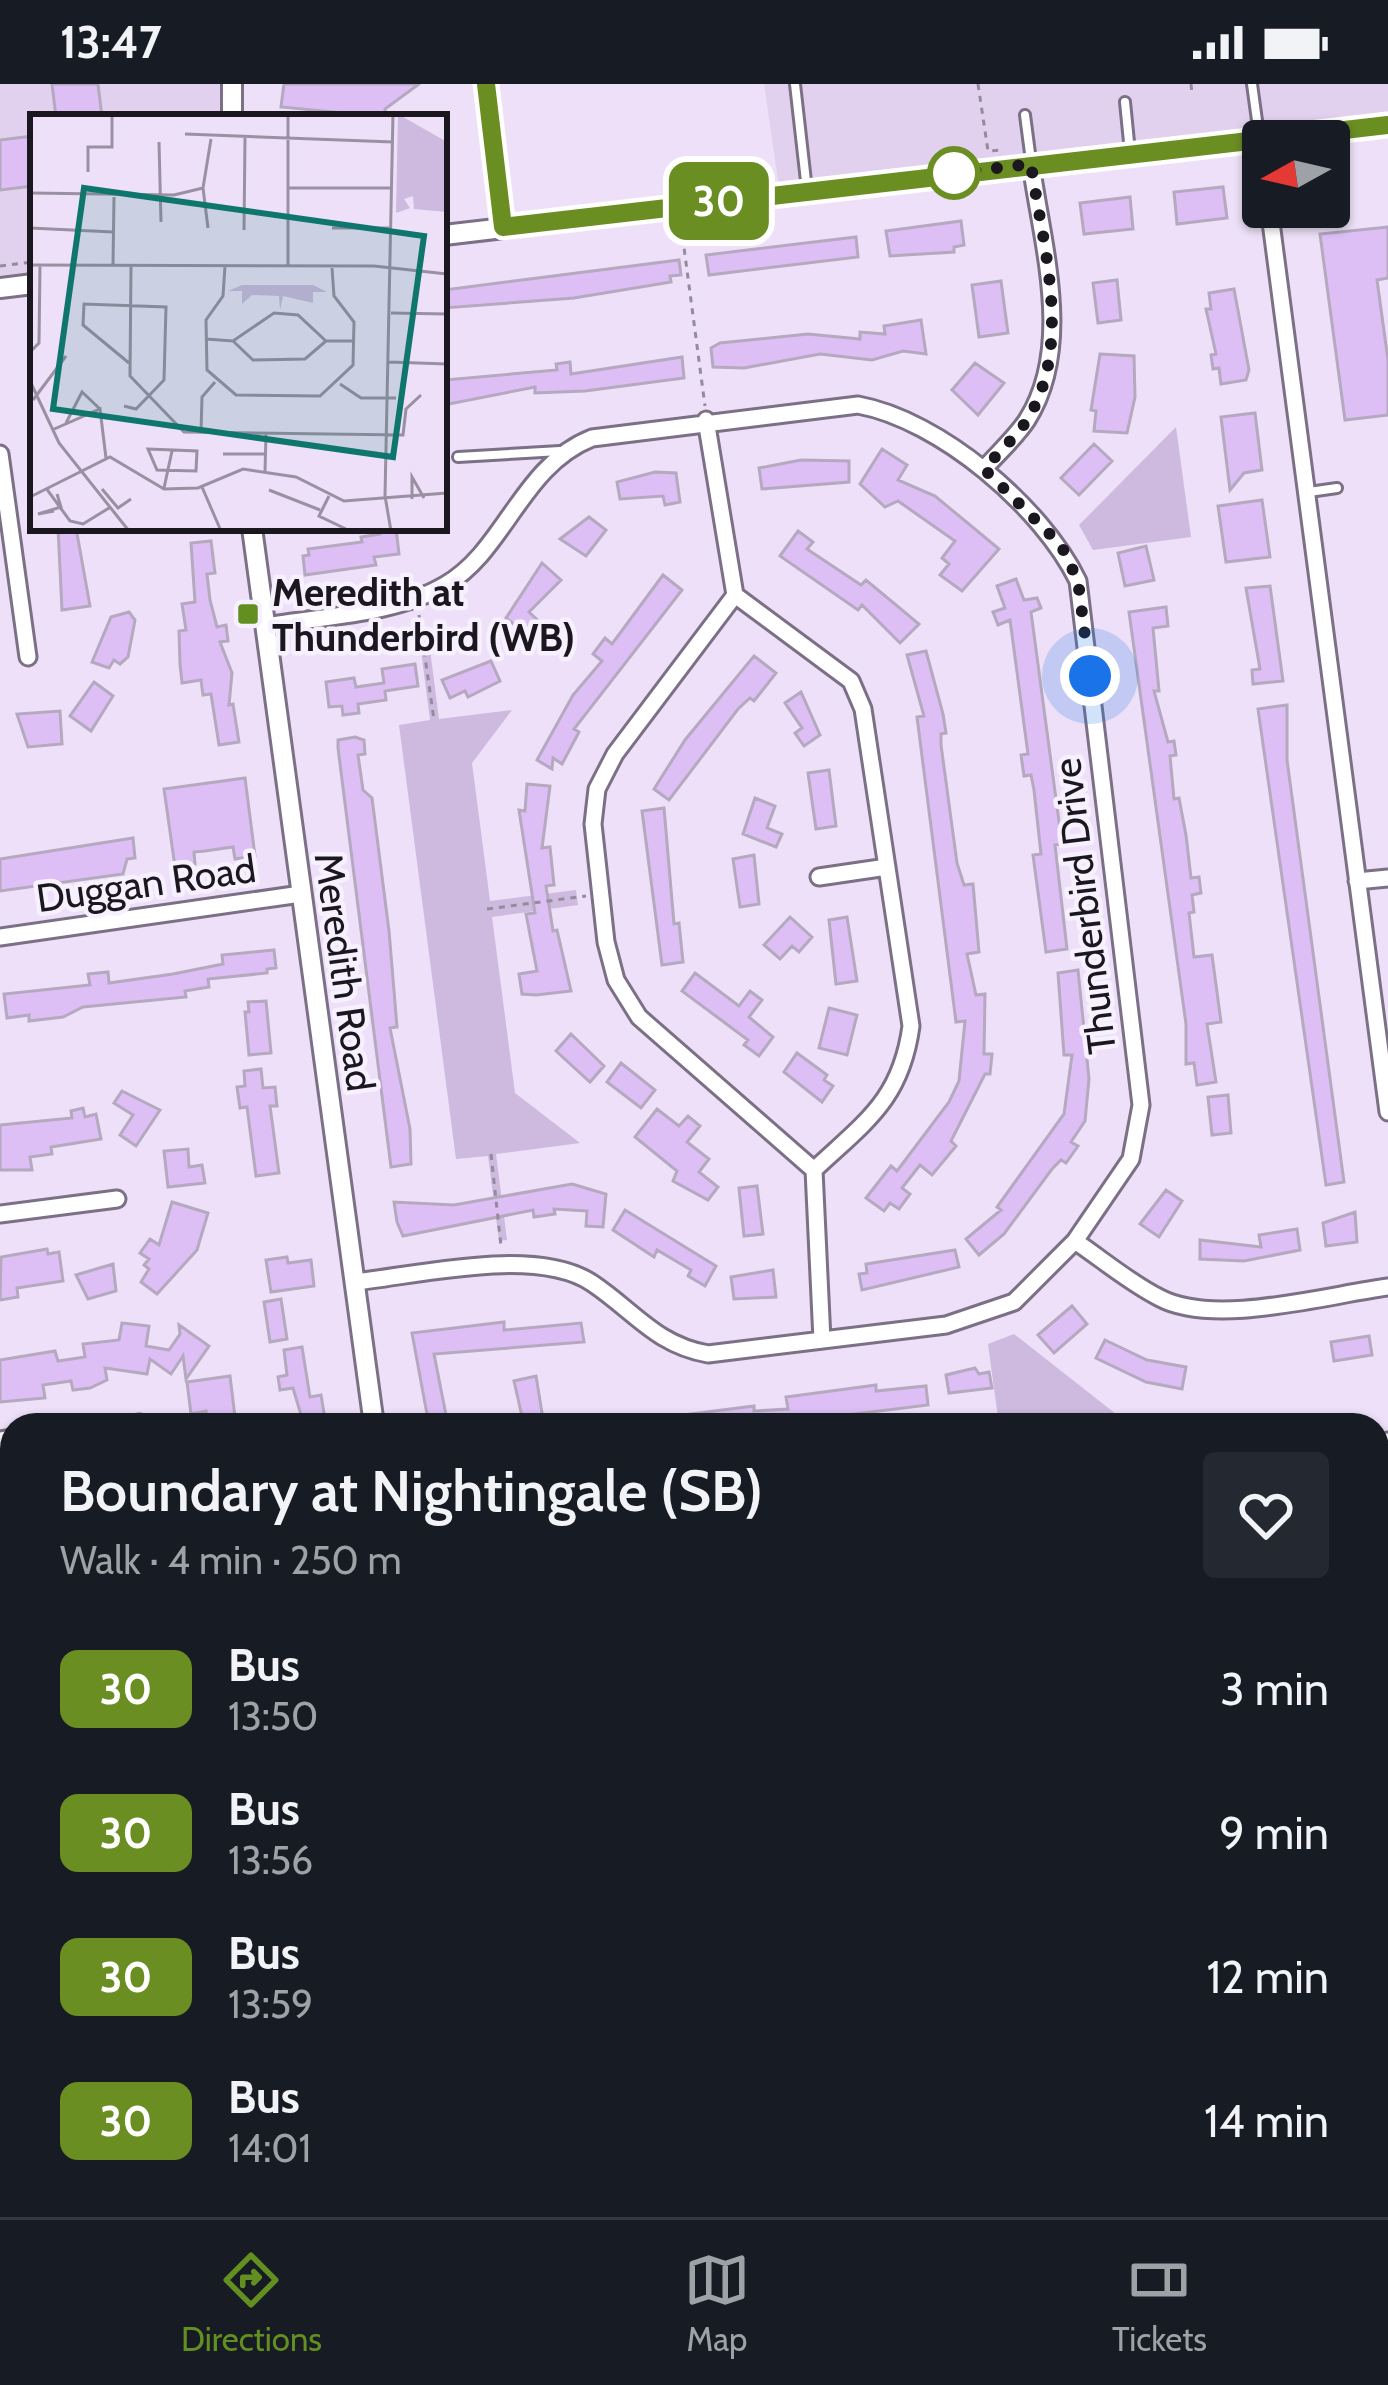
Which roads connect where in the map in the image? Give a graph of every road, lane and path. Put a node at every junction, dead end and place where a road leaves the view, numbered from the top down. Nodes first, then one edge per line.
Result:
1 (486, 84) edge
2 (795, 84) edge
3 (978, 84) edge
4 (1191, 84) edge
5 (1252, 84) edge
6 (1192, 94) dead end
7 (1125, 102) dead end
8 (1024, 115) dead end
9 (992, 120) dead end
10 (1257, 120) edge
11 (983, 121) junction
12 (1388, 125) edge
13 (1350, 128) edge
14 (1242, 138) edge
15 (1001, 150) dead end
16 (1130, 152) junction
17 (1031, 164) junction
18 (807, 191) junction
19 (679, 206) junction
20 (503, 227) junction
21 (1271, 228) edge
22 (447, 235) edge
23 (30, 262) edge
24 (0, 266) edge
25 (30, 284) edge
26 (0, 288) edge
27 (706, 420) junction
28 (560, 451) junction
29 (0, 454) edge
30 (458, 457) dead end
31 (984, 469) junction
32 (1337, 488) dead end
33 (1306, 493) junction
34 (252, 531) edge
35 (735, 596) junction
36 (416, 598) junction
37 (266, 626) junction
38 (28, 657) dead end
39 (434, 720) dead end
40 (887, 867) junction
41 (819, 877) dead end
42 (1388, 878) edge
43 (1357, 881) junction
44 (301, 894) junction
45 (601, 894) junction
46 (487, 909) dead end
47 (0, 937) edge
48 (1388, 1112) edge
49 (491, 1154) dead end
50 (814, 1170) junction
51 (116, 1199) dead end
52 (0, 1214) edge
53 (1075, 1241) junction
54 (504, 1266) junction
55 (356, 1282) junction
56 (1388, 1287) edge
57 (822, 1340) junction
58 (372, 1413) edge

1 - 20 street
2 - 18 lane
3 - 11 path
4 - 6 path
5 - 10 lane
7 - 16 lane
8 - 17 lane
9 - 11 path
11 - 15 path
12 - 13 street
14 - 16 street
16 - 17 street
17 - 18 street
17 - 31 street
18 - 19 street
19 - 20 street
19 - 27 path
20 - 22 street
21 - 33 street
23 - 24 path
25 - 26 street
27 - 28 street, Thunderbird Drive
27 - 31 street, Thunderbird Drive
27 - 35 street
28 - 30 lane
28 - 36 street
29 - 38 street
31 - 53 street, Thunderbird Drive
32 - 33 lane
33 - 43 street
34 - 37 street, Meredith Road
35 - 40 street
35 - 45 street
36 - 37 street
36 - 39 path
37 - 44 street, Meredith Road
40 - 41 street
40 - 50 street
42 - 43 street
43 - 48 street
44 - 47 street, Duggan Road
44 - 55 street, Meredith Road
45 - 46 path
45 - 50 street
49 - 54 path
50 - 57 street
51 - 52 street
53 - 56 street
53 - 57 street, Thunderbird Drive
54 - 55 street, Thunderbird Drive
54 - 57 street, Thunderbird Drive
55 - 58 street, Meredith Road

